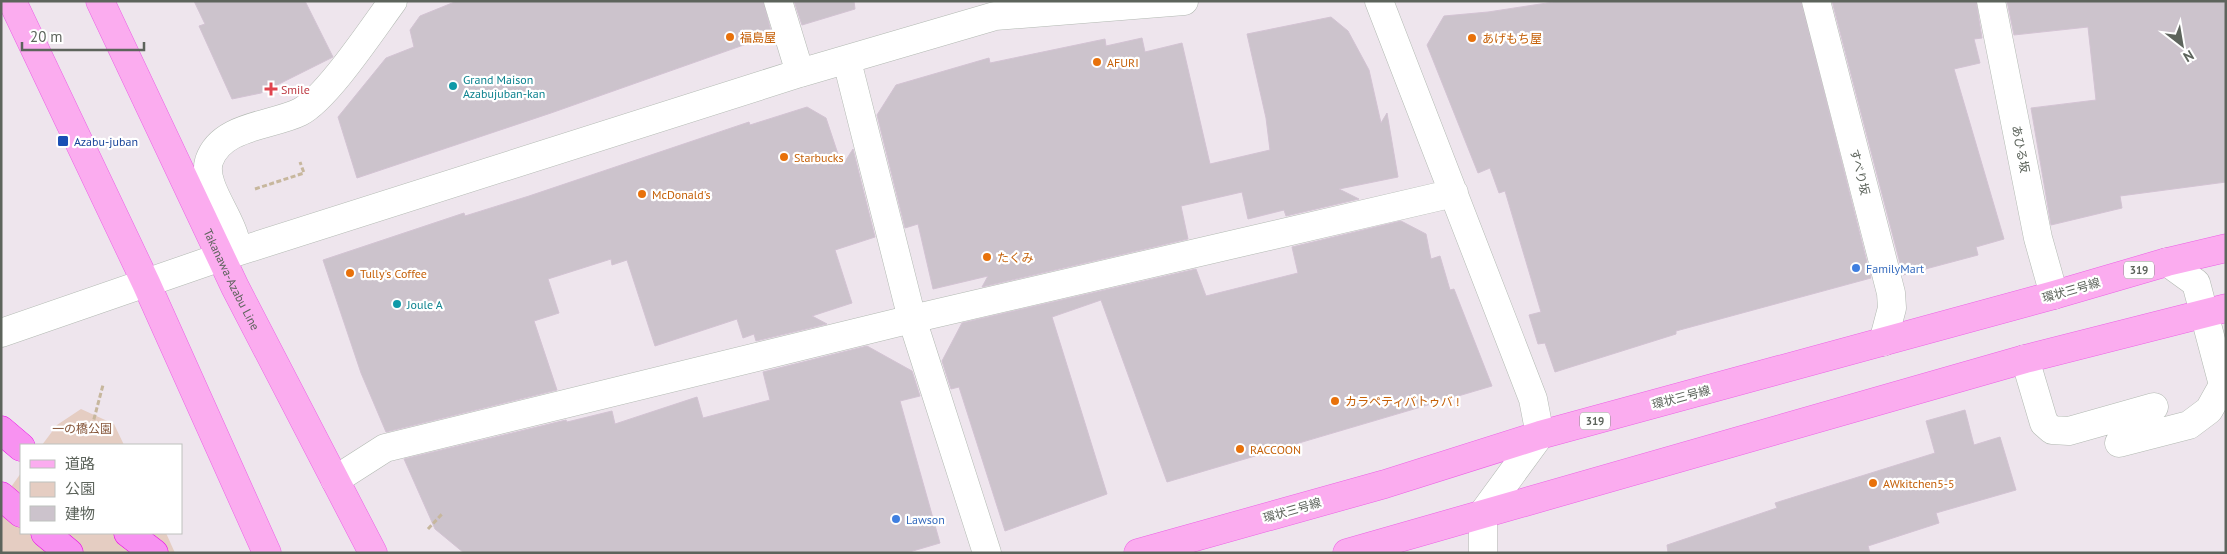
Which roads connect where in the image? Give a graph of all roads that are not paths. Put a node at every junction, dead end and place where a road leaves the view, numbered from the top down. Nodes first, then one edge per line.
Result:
1 (12, 1) edge
2 (100, 1) edge
3 (393, 1) edge
4 (778, 1) edge
5 (1184, 1) edge
6 (1379, 1) edge
7 (1816, 1) edge
8 (1991, 1) edge
9 (994, 8) edge
10 (846, 61) junction
11 (800, 73) junction
12 (1454, 193) junction
13 (2226, 248) edge
14 (221, 257) junction
15 (2167, 262) junction
16 (146, 283) junction
17 (2054, 295) junction
18 (2214, 311) edge
19 (912, 319) junction
20 (1, 332) edge
21 (1882, 342) junction
22 (2025, 359) junction
23 (2154, 407) dead end
24 (1, 430) edge
25 (1540, 435) junction
26 (2119, 443) dead end
27 (20, 446) edge
28 (335, 480) junction
29 (1, 496) edge
30 (20, 512) edge
31 (1484, 513) junction
32 (46, 534) edge
33 (129, 534) edge
34 (69, 553) edge
35 (154, 553) edge
36 (266, 553) edge
37 (373, 553) edge
38 (987, 553) edge
39 (1138, 553) edge
40 (1348, 553) edge
41 (1482, 553) edge

1 - 16 main road
2 - 14 main road, Takanawa-Azabu Line
3 - 14 street
4 - 11 street
5 - 9 street
6 - 12 street
7 - 21 street, すべり坂
8 - 17 street, あひる坂
9 - 10 street
10 - 11 street
10 - 19 street
11 - 14 street
12 - 19 street
12 - 25 street
13 - 15 main road, 環状三号線 / 319
14 - 16 street
14 - 28 main road, Takanawa-Azabu Line
15 - 17 main road, 環状三号線 / 319
15 - 18 street
16 - 20 street
16 - 36 main road
17 - 21 main road, 環状三号線 / 319
18 - 22 main road
18 - 26 street
19 - 28 street
19 - 38 street
21 - 25 main road, 環状三号線 / 319
22 - 23 street
22 - 31 main road
24 - 27 highway
25 - 31 street
25 - 39 main road, 環状三号線 / 319
28 - 37 main road, Takanawa-Azabu Line
29 - 30 highway
31 - 40 main road
31 - 41 street
32 - 34 highway
33 - 35 highway

